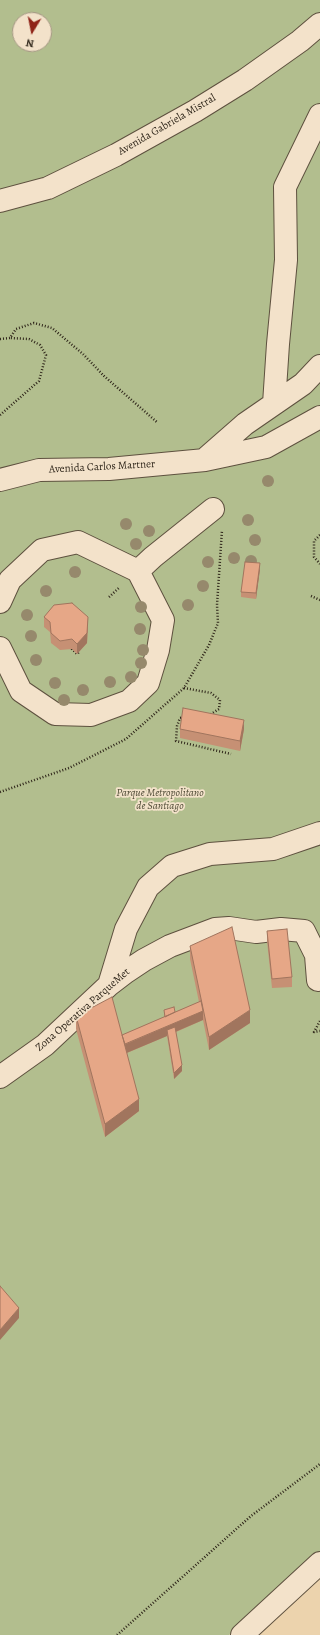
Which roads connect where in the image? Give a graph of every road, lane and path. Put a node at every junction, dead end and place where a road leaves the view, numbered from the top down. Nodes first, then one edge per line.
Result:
1 (320, 24) edge
2 (320, 115) edge
3 (0, 201) edge
4 (10, 338) junction
5 (0, 339) edge
6 (320, 366) edge
7 (274, 404) junction
8 (0, 415) edge
9 (320, 418) edge
10 (158, 423) dead end
11 (204, 460) junction
12 (0, 480) edge
13 (213, 509) dead end
14 (320, 535) edge
15 (320, 564) edge
16 (138, 571) junction
17 (311, 596) dead end
18 (320, 600) edge
19 (0, 602) edge
20 (76, 644) edge
21 (0, 648) edge
22 (82, 648) edge
23 (184, 688) dead end
24 (190, 716) edge
25 (209, 716) edge
26 (231, 754) dead end
27 (320, 833) edge
28 (318, 980) dead end
29 (109, 985) junction
30 (320, 1021) edge
31 (320, 1031) edge
32 (0, 1076) edge
33 (320, 1464) edge
34 (320, 1562) edge
35 (247, 1631) edge
36 (117, 1635) edge

1 - 3 street, Avenida Gabriela Mistral
2 - 7 street
4 - 5 path
4 - 8 path
4 - 10 path
6 - 7 street
7 - 11 street
9 - 11 street, Avenida Carlos Martner
11 - 12 street, Avenida Carlos Martner
13 - 16 street
14 - 15 path
16 - 19 street
16 - 21 street
17 - 18 path
20 - 22 path
23 - 25 path
24 - 26 path
27 - 29 street
28 - 29 street, Zona Operativa ParqueMet
29 - 32 street, Zona Operativa ParqueMet
30 - 31 path
33 - 36 path
34 - 35 street

